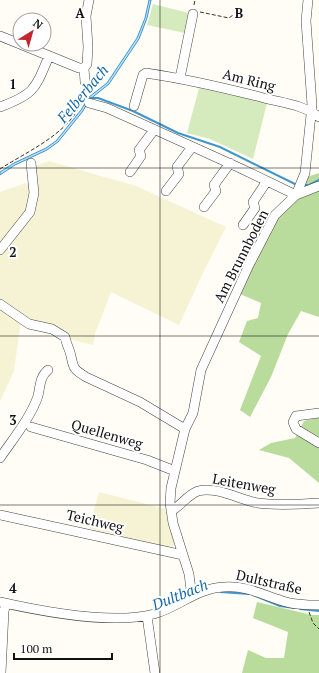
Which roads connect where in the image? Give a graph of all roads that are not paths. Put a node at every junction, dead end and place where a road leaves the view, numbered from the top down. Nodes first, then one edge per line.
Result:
1 (89, 0) edge
2 (308, 0) edge
3 (193, 14) road end
4 (0, 36) edge
5 (12, 41) edge
6 (39, 52) edge
7 (49, 56) junction
8 (84, 68) junction
9 (180, 78) junction
10 (85, 82) road end
11 (86, 102) road end
12 (134, 106) dead end
13 (0, 107) edge
14 (311, 111) junction
15 (319, 117) edge
16 (154, 130) junction
17 (192, 147) junction
18 (31, 159) road end
19 (230, 164) junction
20 (130, 172) dead end
21 (267, 181) junction
22 (319, 186) edge
23 (299, 189) junction
24 (166, 191) dead end
25 (204, 207) dead end
26 (243, 225) dead end
27 (0, 250) edge
28 (0, 304) edge
29 (48, 370) dead end
30 (319, 413) edge
31 (31, 427) dead end
32 (185, 429) junction
33 (319, 443) edge
34 (0, 458) edge
35 (175, 471) junction
36 (319, 503) edge
37 (171, 512) junction
38 (0, 515) edge
39 (183, 555) junction
40 (189, 597) junction
41 (319, 605) edge
42 (4, 606) edge
43 (147, 619) junction
44 (1, 673) edge
45 (155, 673) edge

1 - 8 street
2 - 14 street
3 - 9 street
4 - 5 street
6 - 7 street
7 - 8 street
7 - 13 street
8 - 10 street
9 - 12 street, Am Ring
9 - 14 street, Am Ring
11 - 16 street
14 - 15 street, Am Ring
14 - 23 street
16 - 17 street
16 - 20 street
17 - 19 street
17 - 24 street
18 - 27 street
19 - 21 street
19 - 25 street
21 - 23 street
21 - 26 street
22 - 23 street
23 - 32 street, Am Brunnboden
28 - 32 street
29 - 34 street
30 - 33 street
31 - 35 street, Quellenweg
32 - 35 street, Am Brunnboden
35 - 37 street, Am Brunnboden
36 - 37 street, Leitenweg
37 - 39 street, Am Brunnboden
38 - 39 street, Teichweg
39 - 40 street, Am Brunnboden
40 - 41 street, Dultstraße
40 - 43 street, Dultstraße
42 - 43 street, Dultstraße
42 - 44 street
43 - 45 street

